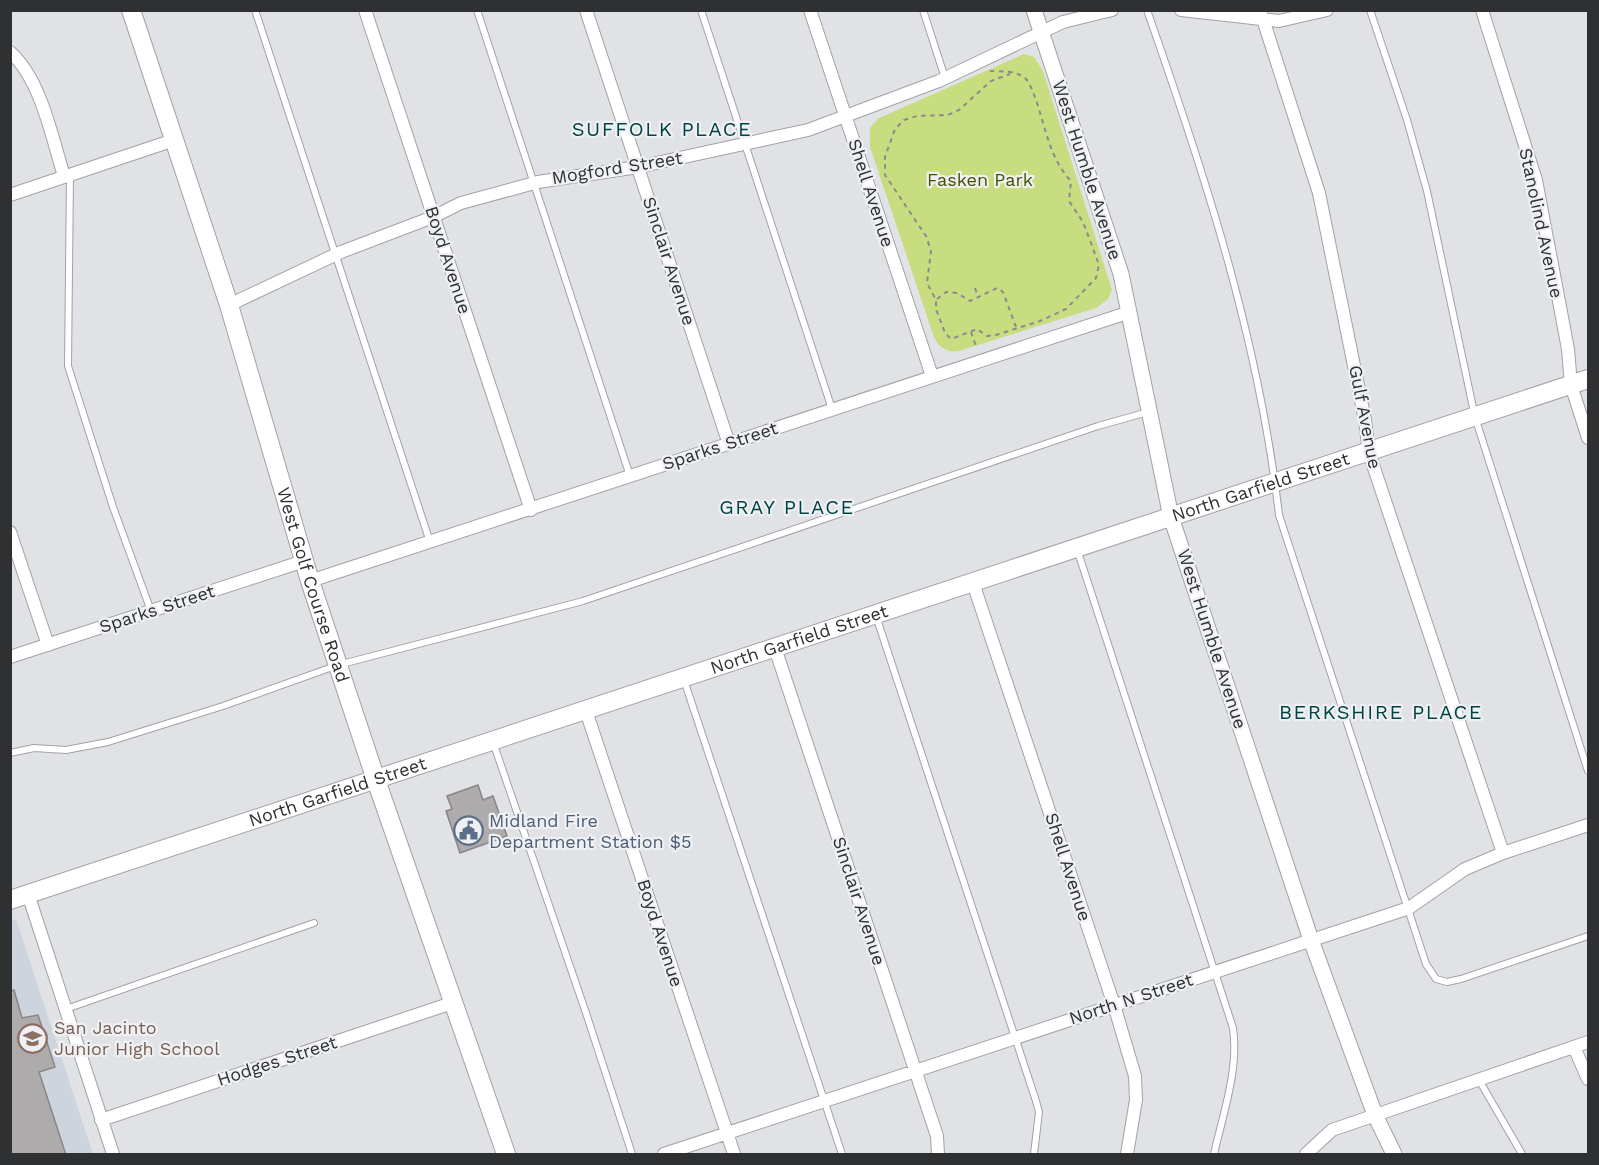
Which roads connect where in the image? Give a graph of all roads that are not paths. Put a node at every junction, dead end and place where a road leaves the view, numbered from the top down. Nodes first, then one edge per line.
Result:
1 (131, 10) edge
2 (255, 10) edge
3 (365, 10) edge
4 (477, 10) edge
5 (586, 10) edge
6 (701, 10) edge
7 (810, 10) edge
8 (923, 10) edge
9 (1034, 10) edge
10 (1112, 10) edge
11 (1147, 10) edge
12 (1181, 10) edge
13 (1327, 10) edge
14 (1370, 10) edge
15 (1482, 10) edge
16 (1262, 14) edge
17 (1041, 31) junction
18 (10, 52) edge
19 (945, 78) junction
20 (845, 117) junction
21 (174, 140) junction
22 (745, 145) junction
23 (638, 167) junction
24 (67, 175) junction
25 (534, 182) junction
26 (10, 195) edge
27 (433, 217) junction
28 (336, 254) junction
29 (229, 305) junction
30 (1130, 312) junction
31 (932, 376) junction
32 (1588, 379) edge
33 (1571, 385) junction
34 (832, 409) junction
35 (1150, 412) junction
36 (1475, 417) junction
37 (1588, 438) edge
38 (729, 444) junction
39 (1369, 453) junction
40 (630, 476) junction
41 (1276, 483) junction
42 (531, 510) junction
43 (1171, 517) junction
44 (11, 537) edge
45 (430, 542) junction
46 (1077, 548) junction
47 (304, 561) junction
48 (310, 581) junction
49 (973, 583) junction
50 (151, 611) junction
51 (876, 615) junction
52 (48, 645) junction
53 (775, 648) junction
54 (10, 657) edge
55 (338, 665) junction
56 (684, 679) junction
57 (585, 711) junction
58 (493, 741) junction
59 (10, 753) edge
60 (1588, 771) edge
61 (376, 780) junction
62 (1588, 825) edge
63 (1503, 853) junction
64 (28, 894) junction
65 (10, 900) edge
66 (1409, 908) junction
67 (314, 923) dead end
68 (1588, 936) edge
69 (1311, 940) junction
70 (1213, 972) junction
71 (452, 1003) junction
72 (1114, 1005) junction
73 (65, 1009) junction
74 (1014, 1038) junction
75 (1588, 1042) edge
76 (1574, 1047) junction
77 (915, 1071) junction
78 (1479, 1079) junction
79 (1588, 1079) edge
80 (823, 1102) junction
81 (1375, 1114) junction
82 (101, 1120) junction
83 (727, 1134) junction
84 (113, 1155) edge
85 (506, 1155) edge
86 (632, 1155) edge
87 (664, 1155) edge
88 (734, 1155) edge
89 (842, 1155) edge
90 (938, 1155) edge
91 (1034, 1155) edge
92 (1127, 1155) edge
93 (1214, 1155) edge
94 (1306, 1155) edge
95 (1394, 1155) edge
96 (1522, 1155) edge

1 - 21 main road, West Golf Course Road
2 - 28 lane
3 - 27 street, Boyd Avenue
4 - 25 lane
5 - 23 street, Sinclair Avenue
6 - 22 lane
7 - 20 street, Shell Avenue
8 - 19 lane
9 - 17 street, West Humble Avenue
10 - 17 street, Mogford Street
11 - 41 lane
12 - 16 street
13 - 16 street
14 - 36 lane
15 - 33 street, Stanolind Avenue
16 - 39 street, Gulf Avenue
17 - 19 street, Mogford Street
17 - 30 street, West Humble Avenue
18 - 24 street
19 - 20 street, Mogford Street
20 - 22 street, Mogford Street
20 - 31 street, Shell Avenue
21 - 24 street
21 - 29 main road, West Golf Course Road
22 - 23 street, Mogford Street
22 - 34 lane
23 - 25 street, Mogford Street
23 - 38 street, Sinclair Avenue
24 - 26 street
24 - 50 lane
25 - 27 street, Mogford Street
25 - 40 lane
27 - 28 street, Mogford Street
27 - 42 street, Boyd Avenue
28 - 29 street, Mogford Street
28 - 45 lane
29 - 47 main road, West Golf Course Road
30 - 31 street, Sparks Street
30 - 35 street, West Humble Avenue
31 - 34 street, Sparks Street
32 - 33 main road, North Garfield Street
33 - 36 main road, North Garfield Street
33 - 37 street, Stanolind Avenue
34 - 38 street, Sparks Street
35 - 43 street, West Humble Avenue
35 - 55 lane
36 - 39 main road, North Garfield Street
36 - 60 lane
38 - 40 street, Sparks Street
39 - 41 main road, North Garfield Street
39 - 63 street, Gulf Avenue
40 - 42 street, Sparks Street
41 - 43 main road, North Garfield Street
41 - 66 lane
42 - 45 street, Sparks Street
43 - 46 main road, North Garfield Street
43 - 69 street, West Humble Avenue
44 - 52 street
45 - 48 street, Sparks Street
46 - 49 main road, North Garfield Street
46 - 70 lane
47 - 48 main road, West Golf Course Road
47 - 50 street, Sparks Street
48 - 55 main road, West Golf Course Road
49 - 51 main road, North Garfield Street
49 - 72 street, Shell Avenue
50 - 52 street, Sparks Street
51 - 53 main road, North Garfield Street
51 - 74 lane
52 - 54 street, Sparks Street
53 - 56 main road, North Garfield Street
53 - 77 street, Sinclair Avenue
55 - 59 lane
55 - 61 main road, West Golf Course Road
56 - 57 main road, North Garfield Street
56 - 80 lane
57 - 58 main road, North Garfield Street
57 - 83 street, Boyd Avenue
58 - 61 main road, North Garfield Street
58 - 86 lane
61 - 64 main road, North Garfield Street
61 - 71 main road, West Golf Course Road
62 - 63 street, North N Street
63 - 66 street, North N Street
64 - 65 main road, North Garfield Street
64 - 73 street
66 - 68 lane
66 - 69 street, North N Street
67 - 73 lane
69 - 70 street, North N Street
69 - 81 street, West Humble Avenue
70 - 72 street, North N Street
70 - 93 lane
71 - 82 street, Hodges Street
71 - 85 main road, West Golf Course Road
72 - 74 street, North N Street
72 - 92 street, Shell Avenue
73 - 82 street
74 - 77 street, North N Street
74 - 91 lane
75 - 76 street
76 - 78 street
76 - 79 street
77 - 80 street, North N Street
77 - 90 street, Sinclair Avenue
78 - 81 street
78 - 96 lane
80 - 83 street, North N Street
80 - 89 lane
81 - 94 street
81 - 95 street, West Humble Avenue
82 - 84 street
83 - 87 street, North N Street
83 - 88 street, Boyd Avenue

